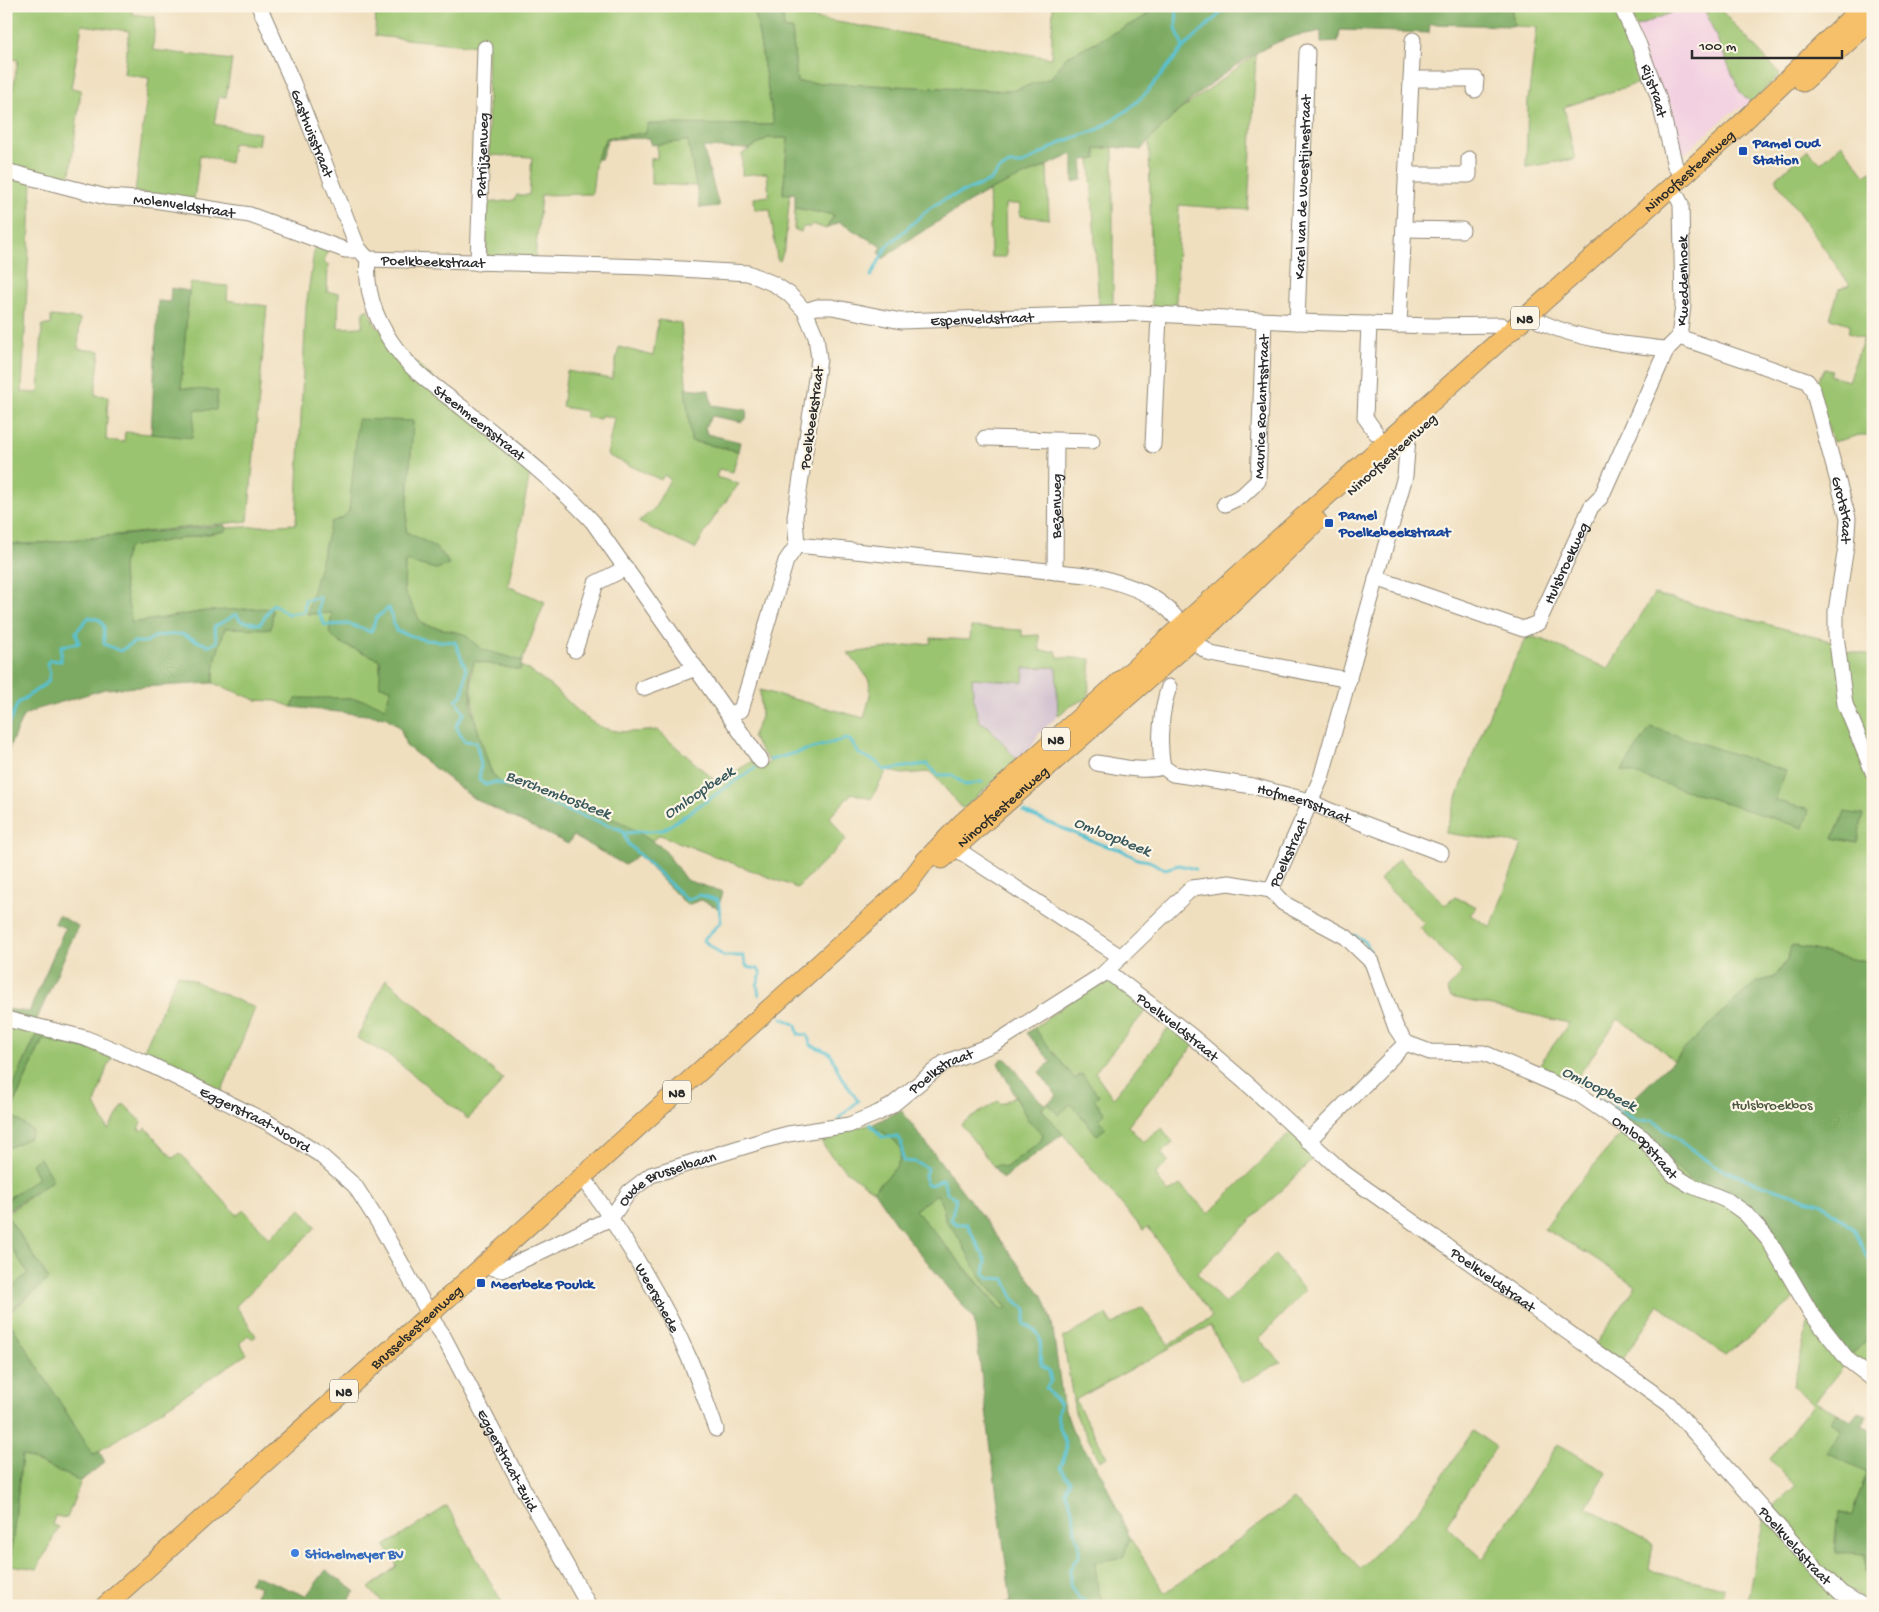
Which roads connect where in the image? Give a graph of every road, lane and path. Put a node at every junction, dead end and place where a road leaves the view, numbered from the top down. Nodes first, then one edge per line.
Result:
1 (258, 6) edge
2 (1621, 6) edge
3 (1863, 6) edge
4 (1873, 19) edge
5 (1413, 40) dead end
6 (485, 48) dead end
7 (1307, 52) dead end
8 (1411, 79) junction
9 (1475, 90) dead end
10 (1469, 159) dead end
11 (6, 171) edge
12 (1406, 175) junction
13 (1682, 176) junction
14 (1677, 196) junction
15 (1404, 229) junction
16 (1462, 230) dead end
17 (364, 254) junction
18 (478, 263) junction
19 (805, 312) junction
20 (1160, 315) junction
21 (1264, 321) junction
22 (1539, 321) junction
23 (1297, 322) junction
24 (1369, 324) junction
25 (1399, 325) junction
26 (1509, 332) junction
27 (1679, 337) junction
28 (1667, 349) junction
29 (1376, 432) dead end
30 (985, 438) dead end
31 (1408, 438) junction
32 (1056, 441) junction
33 (1092, 441) dead end
34 (1153, 445) dead end
35 (1225, 504) dead end
36 (797, 545) junction
37 (626, 568) junction
38 (1055, 572) junction
39 (1376, 578) junction
40 (1189, 632) junction
41 (575, 650) dead end
42 (696, 668) junction
43 (1349, 680) junction
44 (1169, 687) dead end
45 (643, 688) dead end
46 (729, 714) junction
47 (761, 761) dead end
48 (1097, 763) dead end
49 (1163, 767) junction
50 (1873, 772) edge
51 (1309, 801) junction
52 (955, 848) junction
53 (1441, 853) dead end
54 (907, 884) junction
55 (1271, 890) junction
56 (1121, 957) junction
57 (1107, 971) junction
58 (771, 1007) joint
59 (6, 1019) edge
60 (1406, 1043) junction
61 (867, 1118) joint
62 (1308, 1141) junction
63 (583, 1177) junction
64 (611, 1218) junction
65 (484, 1266) junction
66 (430, 1314) junction
67 (1873, 1378) edge
68 (716, 1429) dead end
69 (105, 1606) edge
70 (589, 1606) edge
71 (1863, 1606) edge

1 - 17 street, Gasthuisstraat
2 - 13 street, Rijstraat
3 - 13 main road, Ninoofsesteenweg / N8
4 - 14 main road, Ninoofsesteenweg / N8
5 - 8 street
6 - 18 street, Patrijzenweg
7 - 23 street, Karel van de Woestijnestraat
8 - 9 street
8 - 12 street
10 - 12 street
11 - 17 street, Molenveldstraat
12 - 15 street
13 - 26 main road, Ninoofsesteenweg / N8
14 - 22 main road, Ninoofsesteenweg / N8
14 - 27 street, Kweddenhoek
15 - 16 street
15 - 25 street
17 - 18 street, Poelkbeekstraat
17 - 37 street, Steenmeersstraat
18 - 19 street, Poelkbeekstraat
19 - 20 street, Espenveldstraat
19 - 36 street, Poelkbeekstraat
20 - 21 street
20 - 34 street
21 - 23 street
21 - 35 street, Maurice Roelantsstraat
22 - 28 street
22 - 31 main road, Ninoofsesteenweg / N8
23 - 24 street
24 - 25 street
24 - 29 street
25 - 26 street
26 - 40 main road, Ninoofsesteenweg / N8
27 - 28 street, Kweddenhoek
27 - 50 street, Grotstraat
28 - 39 street, Hulsbroekweg
30 - 32 street
31 - 39 street, Poelkstraat
31 - 40 main road, Ninoofsesteenweg / N8
32 - 33 street
32 - 38 street, Bezenweg
36 - 38 street
36 - 46 street
37 - 41 street
37 - 42 street, Steenmeersstraat
38 - 40 street
39 - 43 street, Poelkstraat
40 - 43 street
40 - 52 main road, Ninoofsesteenweg / N8
40 - 54 main road, Ninoofsesteenweg / N8
42 - 45 street
42 - 46 street, Steenmeersstraat
43 - 51 street, Poelkstraat
44 - 49 street
46 - 47 street, Steenmeersstraat
48 - 49 street, Hofmeersstraat
49 - 51 street, Hofmeersstraat
51 - 53 street, Hofmeersstraat
51 - 55 street, Poelkstraat
52 - 54 main road, Ninoofsesteenweg / N8
52 - 56 street
54 - 58 main road, Ninoofsesteenweg / N8
55 - 56 street, Poelkstraat
55 - 60 street
56 - 57 street, Poelkstraat
57 - 61 street, Poelkstraat
57 - 62 street, Poelkveldstraat
58 - 63 main road, Brusselsesteenweg / N8
59 - 66 street, Eggerstraat-Noord
60 - 62 street
60 - 67 street, Omloopstraat
61 - 64 street, Oude Brusselbaan
62 - 71 street, Poelkveldstraat
63 - 64 street, Weerschede
63 - 65 main road, Brusselsesteenweg / N8
64 - 65 street, Oude Brusselbaan
64 - 68 street, Weerschede
65 - 66 main road, Brusselsesteenweg / N8
66 - 69 main road, Brusselsesteenweg / N8
66 - 70 street, Eggerstraat-Zuid

